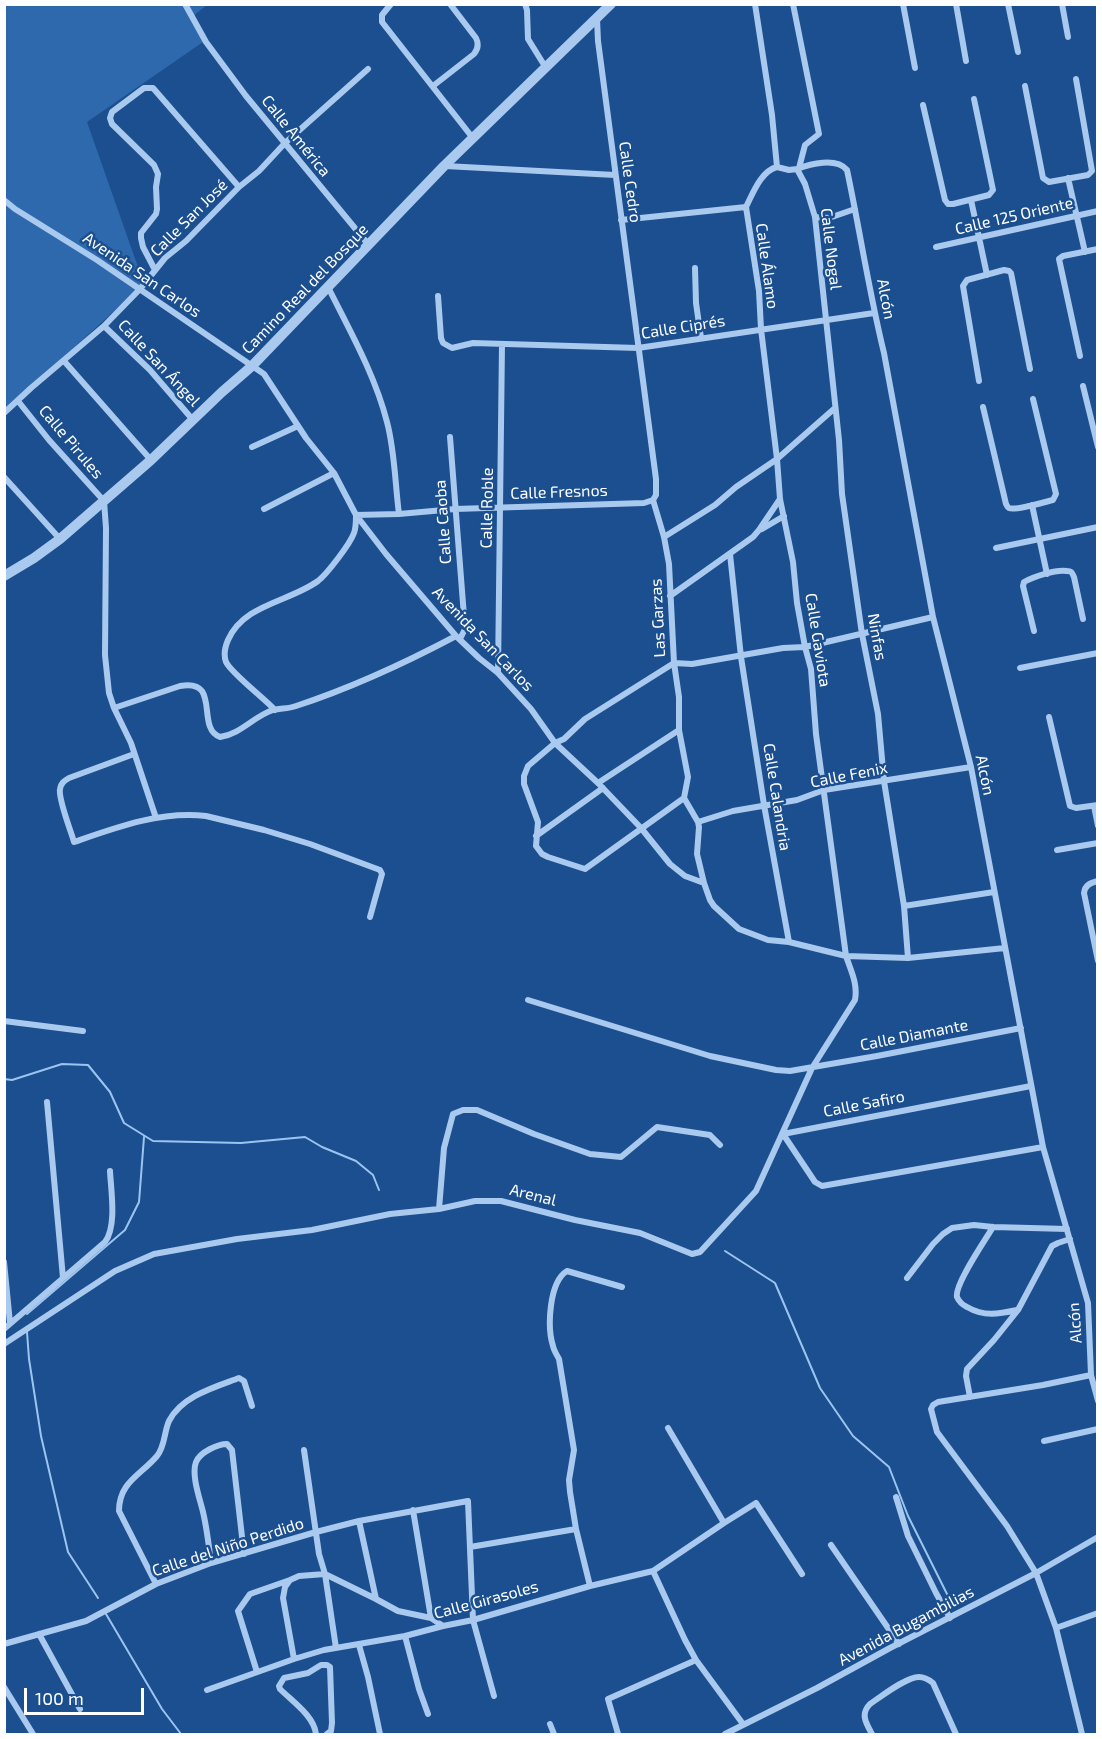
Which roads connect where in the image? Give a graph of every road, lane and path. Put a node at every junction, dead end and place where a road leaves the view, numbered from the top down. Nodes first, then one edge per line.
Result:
1 (185, 4) edge
2 (391, 4) edge
3 (450, 4) edge
4 (525, 4) edge
5 (610, 4) edge
6 (755, 4) edge
7 (793, 4) edge
8 (903, 4) edge
9 (956, 4) edge
10 (1008, 4) edge
11 (1062, 4) edge
12 (597, 18) junction
13 (1068, 37) dead end
14 (1018, 52) dead end
15 (966, 61) dead end
16 (546, 68) junction
17 (915, 68) dead end
18 (368, 69) dead end
19 (1076, 79) dead end
20 (433, 86) junction
21 (1025, 86) dead end
22 (974, 99) dead end
23 (923, 105) dead end
24 (472, 137) junction
25 (285, 143) junction
26 (444, 166) junction
27 (777, 167) junction
28 (798, 169) junction
29 (615, 175) junction
30 (1068, 178) junction
31 (239, 187) junction
32 (4, 200) edge
33 (971, 200) junction
34 (746, 207) junction
35 (855, 209) junction
36 (1098, 212) edge
37 (1078, 216) junction
38 (815, 217) junction
39 (621, 220) junction
40 (980, 238) junction
41 (368, 244) junction
42 (936, 247) dead end
43 (1098, 249) edge
44 (1085, 252) junction
45 (695, 268) dead end
46 (155, 270) junction
47 (987, 275) junction
48 (328, 287) junction
49 (140, 289) junction
50 (438, 297) dead end
51 (874, 313) junction
52 (826, 320) junction
53 (104, 326) junction
54 (761, 329) junction
55 (701, 338) junction
56 (502, 344) junction
57 (638, 348) junction
58 (1080, 356) dead end
59 (64, 361) junction
60 (252, 366) junction
61 (1029, 369) dead end
62 (979, 381) dead end
63 (1083, 386) dead end
64 (1034, 399) dead end
65 (18, 401) junction
66 (983, 407) dead end
67 (835, 408) junction
68 (4, 413) edge
69 (193, 420) junction
70 (298, 426) junction
71 (450, 437) dead end
72 (252, 447) dead end
73 (1098, 447) edge
74 (777, 459) junction
75 (151, 460) junction
76 (334, 473) junction
77 (4, 477) edge
78 (780, 499) junction
79 (653, 500) junction
80 (104, 501) junction
81 (1032, 505) junction
82 (501, 507) junction
83 (264, 509) dead end
84 (455, 509) junction
85 (399, 514) junction
86 (356, 515) junction
87 (783, 516) junction
88 (1098, 527) edge
89 (759, 530) junction
90 (664, 537) junction
91 (1040, 538) junction
92 (60, 539) junction
93 (996, 548) dead end
94 (730, 554) junction
95 (5, 574) edge
96 (1047, 574) junction
97 (670, 596) junction
98 (933, 617) junction
99 (1083, 619) dead end
100 (1034, 631) dead end
101 (862, 634) junction
102 (458, 638) junction
103 (805, 647) junction
104 (1098, 653) edge
105 (741, 657) junction
106 (675, 663) junction
107 (1020, 668) dead end
108 (498, 673) junction
109 (114, 708) junction
110 (275, 710) junction
111 (1049, 717) dead end
112 (679, 730) junction
113 (555, 743) junction
114 (134, 754) junction
115 (971, 767) junction
116 (884, 781) junction
117 (598, 783) junction
118 (603, 789) junction
119 (824, 790) junction
120 (684, 798) junction
121 (764, 806) junction
122 (1096, 806) edge
123 (156, 818) junction
124 (698, 822) junction
125 (1098, 826) edge
126 (640, 828) junction
127 (536, 837) junction
128 (1098, 843) edge
129 (1057, 850) dead end
130 (1098, 881) edge
131 (704, 884) junction
132 (994, 892) junction
133 (904, 906) junction
134 (370, 917) dead end
135 (789, 942) junction
136 (1005, 948) junction
137 (846, 956) junction
138 (908, 957) junction
139 (1098, 961) edge
140 (528, 1000) dead end
141 (4, 1020) edge
142 (1021, 1028) junction
143 (83, 1031) dead end
144 (812, 1068) junction
145 (1031, 1086) junction
146 (47, 1102) dead end
147 (783, 1134) junction
148 (720, 1145) dead end
149 (1043, 1147) junction
150 (110, 1171) dead end
151 (439, 1209) junction
152 (993, 1227) junction
153 (1067, 1229) junction
154 (1070, 1239) junction
155 (4, 1262) edge
156 (63, 1278) junction
157 (907, 1278) dead end
158 (622, 1287) dead end
159 (1018, 1310) junction
160 (7, 1326) edge
161 (4, 1344) edge
162 (1091, 1374) junction
163 (970, 1396) junction
164 (1098, 1401) edge
165 (252, 1406) dead end
166 (668, 1428) dead end
167 (1098, 1429) edge
168 (1044, 1441) dead end
169 (304, 1450) dead end
170 (896, 1497) dead end
171 (413, 1510) junction
172 (359, 1521) junction
173 (724, 1523) junction
174 (576, 1529) junction
175 (316, 1532) junction
176 (1098, 1537) edge
177 (831, 1545) dead end
178 (470, 1547) junction
179 (244, 1554) junction
180 (212, 1563) junction
181 (653, 1571) junction
182 (1036, 1573) junction
183 (325, 1574) junction
184 (802, 1574) dead end
185 (290, 1580) junction
186 (156, 1584) junction
187 (590, 1586) junction
188 (376, 1599) junction
189 (1098, 1613) edge
190 (431, 1618) junction
191 (950, 1618) junction
192 (473, 1620) junction
193 (443, 1626) junction
194 (1056, 1628) junction
195 (39, 1634) junction
196 (405, 1636) junction
197 (4, 1644) edge
198 (899, 1644) junction
199 (359, 1645) junction
200 (336, 1648) junction
201 (294, 1659) junction
202 (696, 1660) junction
203 (257, 1672) junction
204 (4, 1687) edge
205 (207, 1690) dead end
206 (494, 1696) dead end
207 (80, 1709) dead end
208 (428, 1714) dead end
209 (550, 1724) dead end
210 (743, 1724) junction
211 (33, 1734) edge
212 (316, 1734) edge
213 (327, 1734) edge
214 (380, 1734) edge
215 (554, 1734) edge
216 (618, 1734) edge
217 (725, 1734) edge
218 (872, 1734) edge
219 (956, 1734) edge
220 (1082, 1734) edge

1 - 25 street, Calle América
2 - 20 street
3 - 20 street
4 - 16 street
5 - 12 street, Camino Real del Bosque
6 - 27 street
7 - 28 street
8 - 17 street
9 - 15 street
10 - 14 street
11 - 13 street
12 - 16 street, Camino Real del Bosque
12 - 29 street, Calle Cedro
16 - 24 street, Camino Real del Bosque
18 - 25 street, Calle San José
19 - 30 street
20 - 24 street
21 - 30 street
22 - 33 street
23 - 33 street
24 - 26 street, Camino Real del Bosque
25 - 31 street, Calle San José
25 - 41 street, Calle América
26 - 29 street
26 - 41 street, Camino Real del Bosque
27 - 28 street
27 - 34 street
28 - 35 street, Alcón
28 - 38 street, Calle Nogal
29 - 39 street, Calle Cedro
30 - 37 street
31 - 46 street, Calle San José
31 - 46 street
32 - 49 street, Avenida San Carlos
33 - 40 street
34 - 39 street
34 - 54 street, Calle Álamo
35 - 38 street
35 - 51 street, Alcón
36 - 37 street, Calle 125 Oriente
37 - 40 street, Calle 125 Oriente
37 - 44 street
38 - 52 street, Calle Nogal
39 - 57 street, Calle Cedro
40 - 42 street, Calle 125 Oriente
40 - 47 street
41 - 48 street, Camino Real del Bosque
43 - 44 street
44 - 58 street
45 - 55 street
46 - 49 street, Calle San José
47 - 61 street
47 - 62 street
48 - 60 street, Camino Real del Bosque
48 - 85 street
49 - 53 street, Calle San José
49 - 60 street, Avenida San Carlos
50 - 56 street, Calle Ciprés
51 - 52 street, Calle Ciprés
51 - 98 street, Alcón
52 - 54 street, Calle Ciprés
52 - 67 street, Ninfas
53 - 59 street, Calle San José
53 - 69 street, Calle San Ángel
54 - 55 street, Calle Ciprés
54 - 74 street, Calle Gaviota
55 - 57 street, Calle Ciprés
56 - 57 street, Calle Ciprés
56 - 82 street, Calle Roble
57 - 79 street, Las Garzas
59 - 65 street, Calle San José
59 - 75 street
60 - 69 street, Camino Real del Bosque
60 - 70 street, Avenida San Carlos
63 - 73 street
64 - 81 street
65 - 68 street, Calle San José
65 - 80 street, Calle Pirules
66 - 81 street
67 - 74 street
67 - 101 street, Ninfas
69 - 75 street, Camino Real del Bosque
70 - 72 street
70 - 76 street, Avenida San Carlos
71 - 84 street, Calle Caoba
74 - 78 street, Calle Gaviota
74 - 90 street
75 - 80 street, Camino Real del Bosque
76 - 83 street
76 - 86 street, Avenida San Carlos
77 - 92 street
78 - 87 street, Calle Gaviota
78 - 89 street
79 - 82 street, Calle Fresnos
79 - 90 street, Las Garzas
80 - 92 street, Camino Real del Bosque
80 - 109 street
81 - 91 street
82 - 84 street, Calle Fresnos
82 - 108 street, Calle Roble
84 - 85 street, Calle Fresnos
84 - 102 street, Calle Caoba
85 - 86 street, Calle Fresnos
86 - 102 street, Avenida San Carlos
86 - 110 street
87 - 89 street
87 - 103 street, Calle Gaviota
88 - 91 street
89 - 94 street
90 - 97 street, Las Garzas
91 - 93 street
91 - 96 street
92 - 95 street, Camino Real del Bosque
94 - 97 street
94 - 105 street, Calle Calandria
96 - 99 street
96 - 100 street
97 - 106 street, Las Garzas
98 - 101 street
98 - 115 street, Alcón
101 - 103 street
101 - 116 street, Ninfas
102 - 108 street, Avenida San Carlos
102 - 110 street
103 - 105 street
103 - 119 street, Calle Gaviota
104 - 107 street
105 - 106 street
105 - 121 street, Calle Calandria
106 - 112 street, Las Garzas
106 - 113 street
108 - 113 street, Avenida San Carlos
109 - 110 street
109 - 114 street
111 - 122 street
112 - 117 street
112 - 120 street, Las Garzas
113 - 117 street, Avenida San Carlos
113 - 127 street
114 - 123 street
114 - 123 street
115 - 116 street, Calle Fenix
115 - 132 street, Alcón
116 - 119 street, Calle Fenix
116 - 133 street, Ninfas
117 - 118 street, Avenida San Carlos
118 - 126 street, Avenida San Carlos
118 - 127 street
119 - 121 street, Calle Fenix
119 - 137 street, Calle Gaviota
120 - 124 street
120 - 126 street
121 - 124 street, Calle Fenix
121 - 135 street, Calle Calandria
122 - 125 street
123 - 134 street
124 - 131 street
126 - 127 street
126 - 131 street, Avenida San Carlos
128 - 129 street
130 - 139 street
131 - 135 street
132 - 133 street
132 - 136 street, Alcón
133 - 138 street, Ninfas
135 - 137 street
136 - 138 street
136 - 142 street, Alcón
137 - 138 street
137 - 144 street, Arenal
140 - 144 street, Calle Diamante
141 - 143 street
142 - 144 street, Calle Diamante
142 - 145 street, Alcón
144 - 147 street, Arenal
145 - 147 street, Calle Safiro
145 - 149 street, Alcón
146 - 156 street
147 - 149 street
147 - 151 street, Arenal
148 - 151 street
149 - 153 street, Alcón
150 - 156 street
151 - 161 street, Arenal
152 - 153 street
152 - 157 street
152 - 159 street
153 - 154 street, Alcón
154 - 159 street
154 - 162 street, Alcón
155 - 160 street
156 - 160 street
158 - 174 street
159 - 163 street
162 - 163 street
162 - 164 street, Alcón
163 - 182 street
165 - 186 street
166 - 173 street
167 - 168 street
169 - 175 street
170 - 191 street
171 - 172 street, Calle del Niño Perdido
171 - 178 street, Calle del Niño Perdido
171 - 190 street
172 - 175 street, Calle del Niño Perdido
172 - 188 street
173 - 181 street, Calle Girasoles
173 - 184 street, Calle Girasoles
174 - 178 street
174 - 187 street
175 - 179 street, Calle del Niño Perdido
175 - 183 street
176 - 182 street, Avenida Bugambilias
177 - 198 street
178 - 192 street
179 - 180 street, Calle del Niño Perdido
179 - 180 street
180 - 186 street, Calle del Niño Perdido
181 - 187 street, Calle Girasoles
181 - 202 street
182 - 191 street, Avenida Bugambilias
182 - 194 street
183 - 185 street
183 - 188 street
183 - 200 street
185 - 201 street
185 - 203 street
186 - 195 street, Calle del Niño Perdido
187 - 192 street, Calle Girasoles
188 - 190 street
189 - 194 street
190 - 193 street
191 - 198 street, Avenida Bugambilias
192 - 193 street, Calle Girasoles
192 - 206 street
193 - 196 street, Calle Girasoles
194 - 220 street
195 - 197 street, Calle del Niño Perdido
195 - 207 street
196 - 199 street, Calle Girasoles
196 - 208 street
198 - 210 street, Avenida Bugambilias
199 - 200 street, Calle Girasoles
199 - 214 street
200 - 201 street, Calle Girasoles
201 - 203 street, Calle Girasoles
202 - 210 street
202 - 216 street
203 - 205 street, Calle Girasoles
204 - 211 street
209 - 215 street
210 - 217 street, Avenida Bugambilias
212 - 213 street
218 - 219 street

